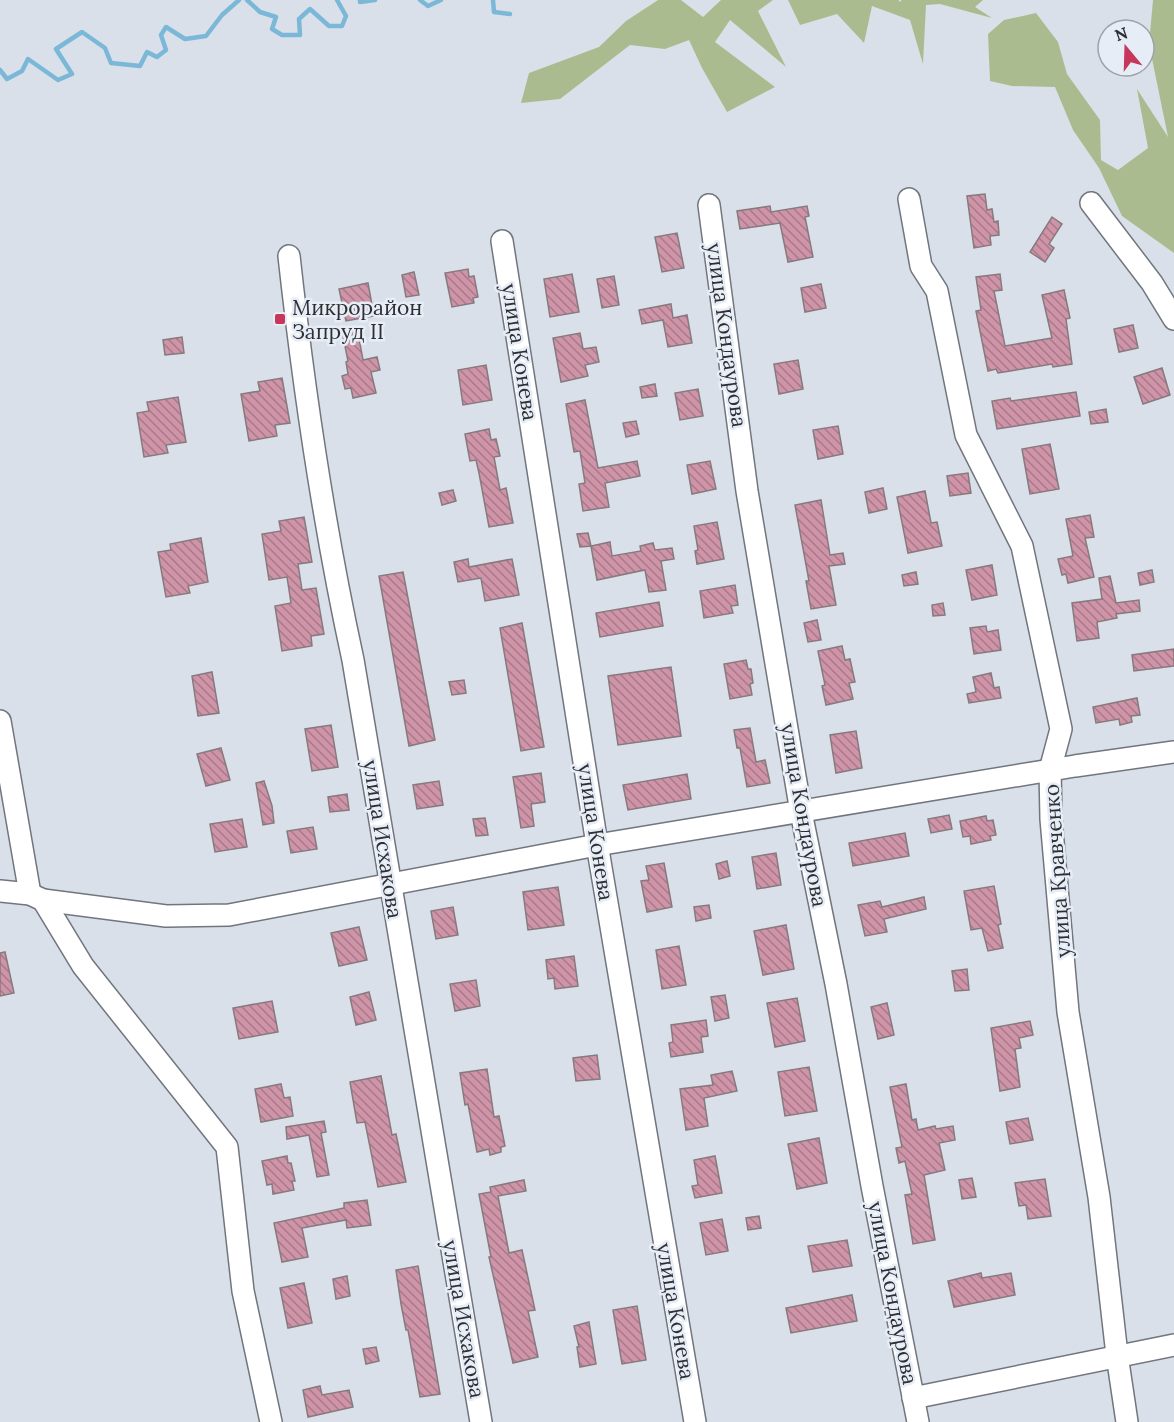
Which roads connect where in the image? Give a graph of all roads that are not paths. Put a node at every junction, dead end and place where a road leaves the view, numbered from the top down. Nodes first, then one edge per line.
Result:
1 (909, 199) dead end
2 (1091, 203) dead end
3 (709, 205) dead end
4 (502, 241) dead end
5 (289, 256) dead end
6 (1174, 319) edge
7 (0, 721) edge
8 (1174, 752) edge
9 (1050, 770) junction
10 (801, 812) junction
11 (597, 845) junction
12 (391, 883) junction
13 (0, 891) edge
14 (37, 897) junction
15 (1174, 1345) edge
16 (1117, 1355) junction
17 (914, 1398) junction
18 (271, 1422) edge
19 (481, 1422) edge
20 (695, 1422) edge
21 (918, 1422) edge
22 (1127, 1422) edge

1 - 9 street, улица Кравченко
2 - 6 street
3 - 10 street, улица Кондаурова
4 - 11 street, улица Конева
5 - 12 street, улица Исхакова
7 - 14 street
8 - 9 street
9 - 10 street
9 - 16 street, улица Кравченко
10 - 11 street
10 - 17 street, улица Кондаурова
11 - 12 street
11 - 20 street, улица Конева
12 - 14 street
12 - 19 street, улица Исхакова
13 - 14 street
14 - 18 street
15 - 16 street
16 - 17 street
16 - 22 street, улица Кравченко
17 - 21 street, улица Кондаурова

